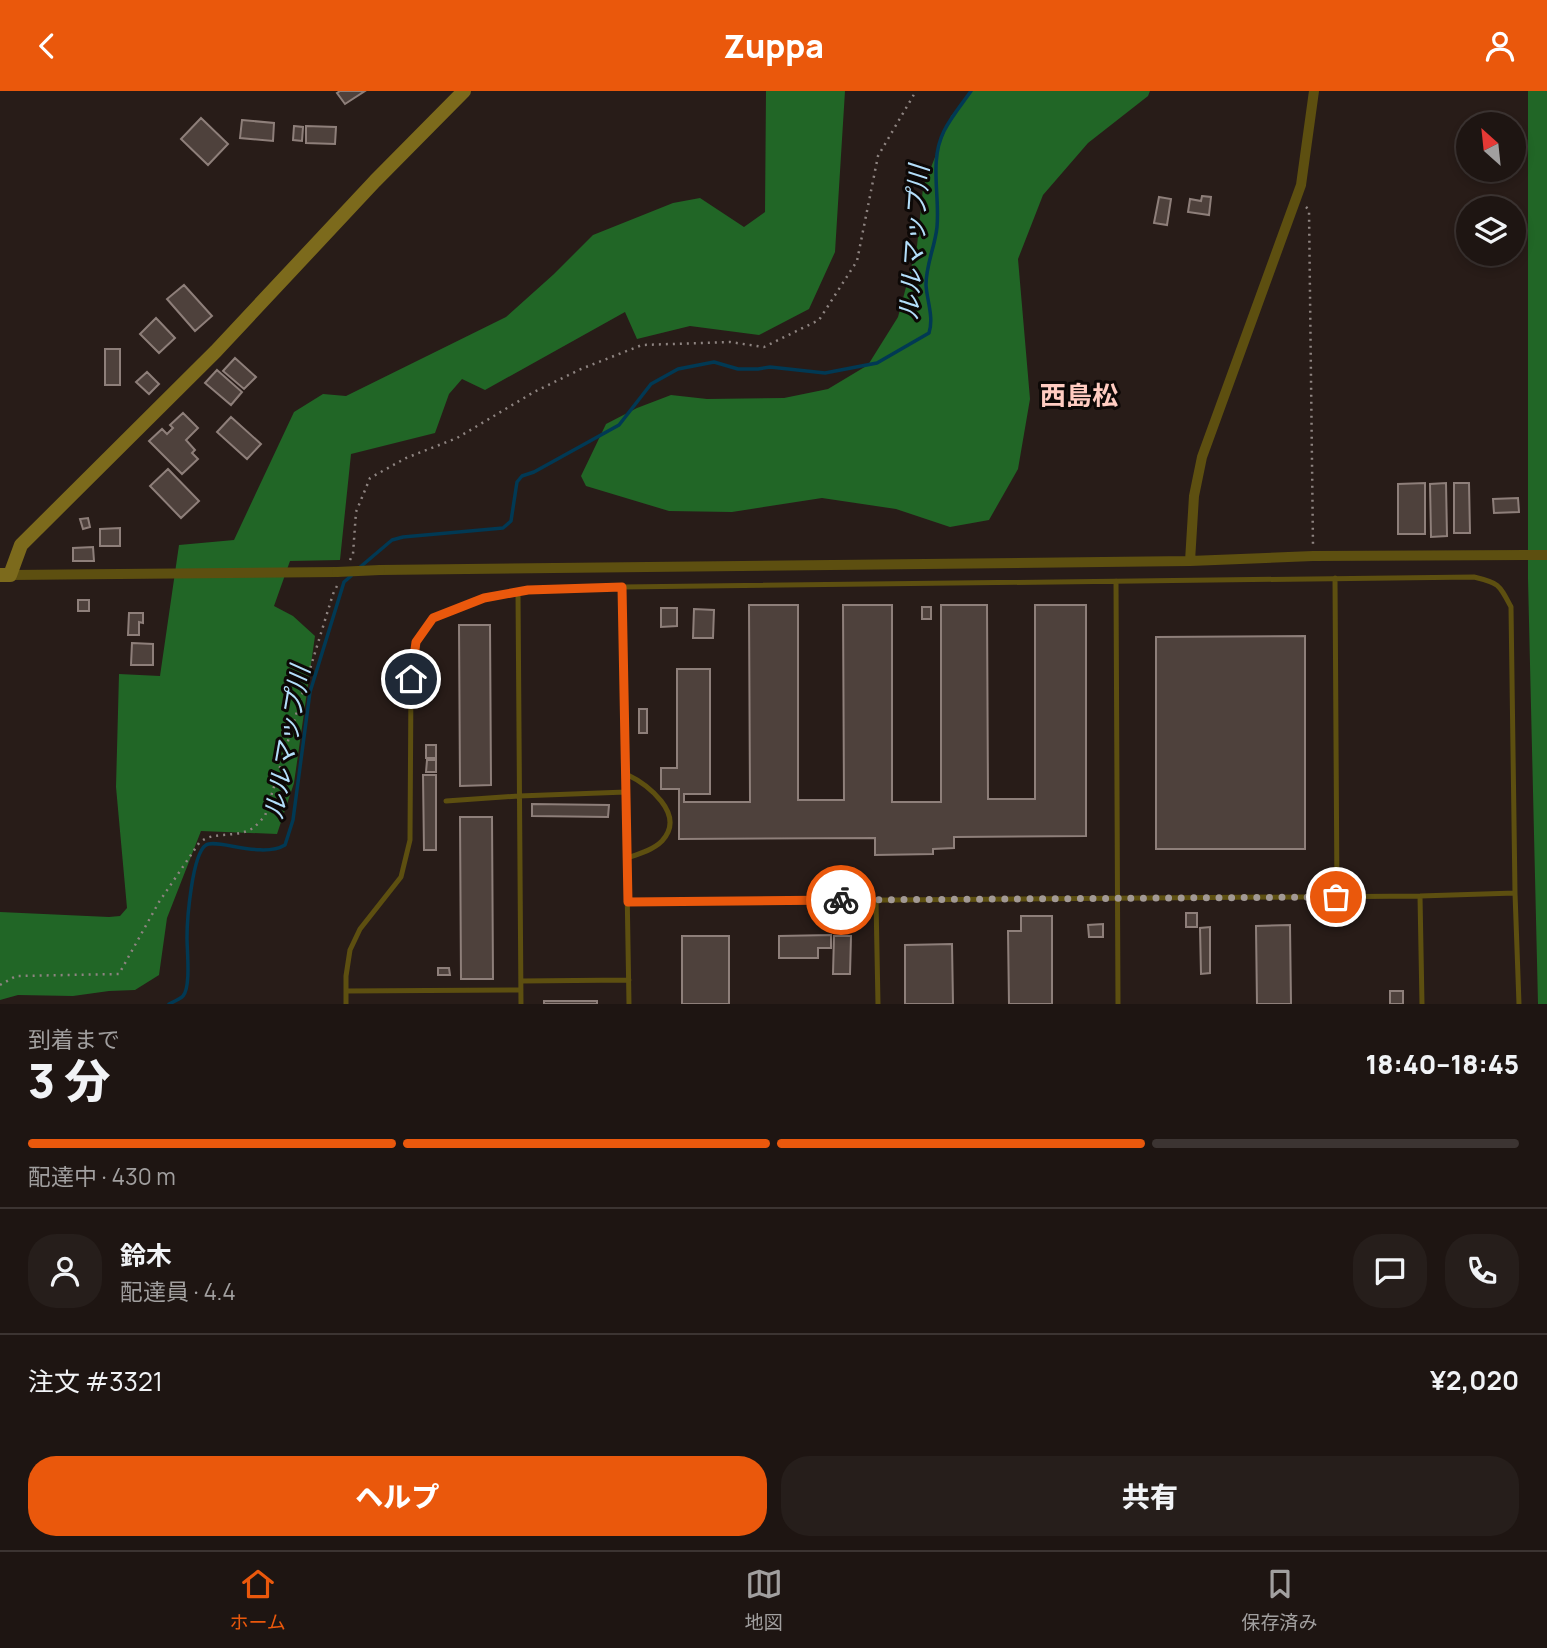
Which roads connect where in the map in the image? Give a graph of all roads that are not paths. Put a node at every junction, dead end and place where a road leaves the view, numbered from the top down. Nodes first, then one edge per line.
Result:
1 (464, 91) edge
2 (1314, 91) edge
3 (1547, 555) edge
4 (1190, 561) junction
5 (5, 575) edge
6 (1335, 579) junction
7 (1116, 581) junction
8 (622, 587) junction
9 (517, 592) junction
10 (626, 774) junction
11 (626, 792) junction
12 (519, 796) junction
13 (446, 801) dead end
14 (627, 858) junction
15 (1515, 893) junction
16 (1420, 896) junction
17 (1336, 897) junction
18 (1117, 898) junction
19 (876, 900) junction
20 (628, 902) junction
21 (629, 980) junction
22 (521, 981) junction
23 (521, 990) junction
24 (346, 991) junction
25 (346, 1004) edge
26 (521, 1004) edge
27 (629, 1004) edge
28 (878, 1004) edge
29 (1118, 1004) edge
30 (1422, 1004) edge
31 (1519, 1004) edge

1 - 5 street
2 - 4 street
3 - 4 street
4 - 5 street, bridge
6 - 7 lane
6 - 15 lane
6 - 17 lane
7 - 8 lane
7 - 18 lane
8 - 9 lane
8 - 10 lane
9 - 12 lane
9 - 24 lane
10 - 11 lane
10 - 14 lane
11 - 12 lane
11 - 14 lane
12 - 13 lane
12 - 22 lane
14 - 20 lane
15 - 16 lane
15 - 31 lane
16 - 17 lane
16 - 30 lane
17 - 18 lane
18 - 19 lane
18 - 29 lane
19 - 20 lane
19 - 28 lane
20 - 21 lane
21 - 22 lane
21 - 27 lane
22 - 23 lane
23 - 24 lane
23 - 26 lane
24 - 25 lane

